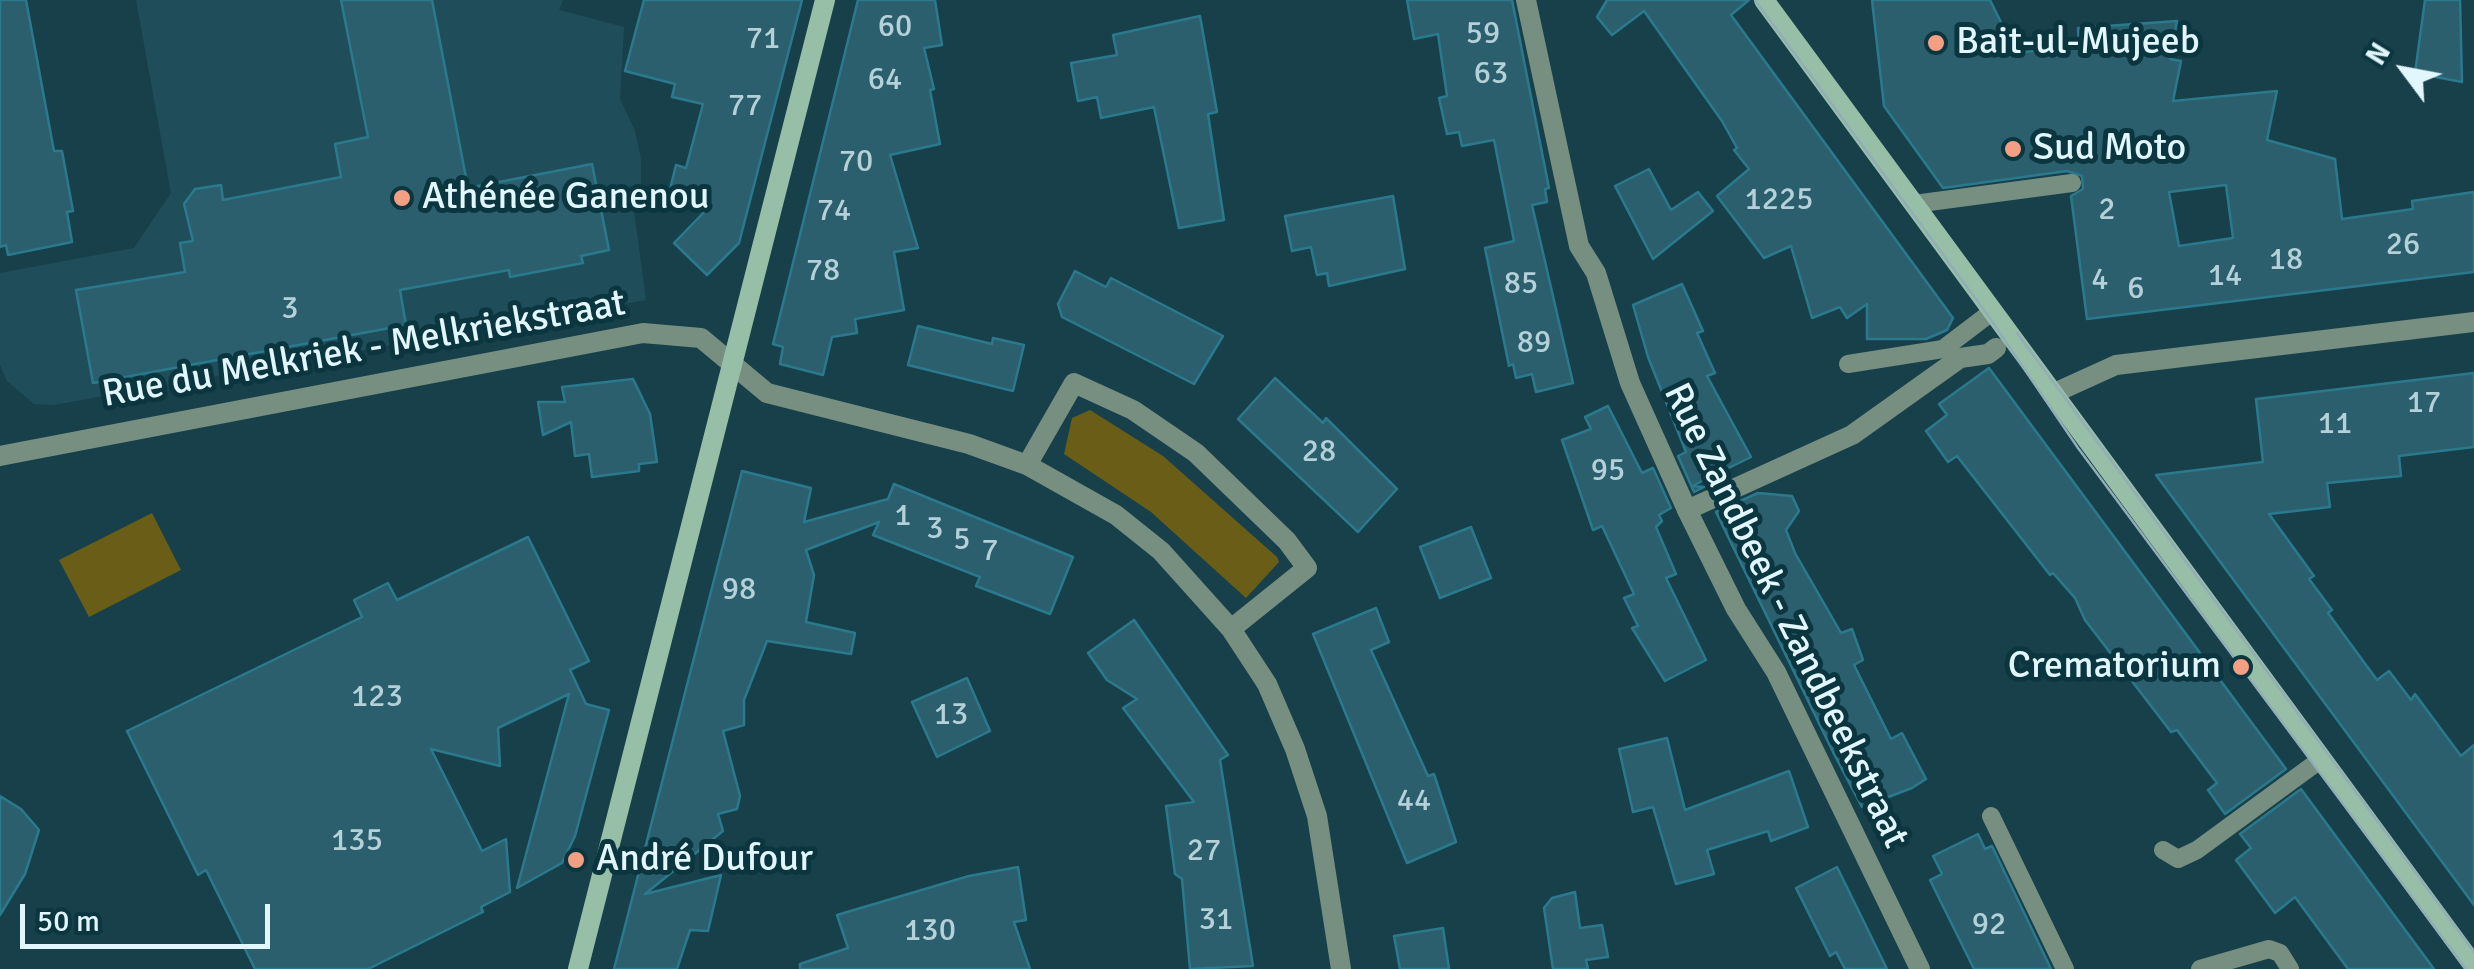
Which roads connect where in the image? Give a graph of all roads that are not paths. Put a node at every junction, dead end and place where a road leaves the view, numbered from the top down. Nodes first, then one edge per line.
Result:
1 (826, 0) edge
2 (1526, 0) edge
3 (1764, 0) edge
4 (2072, 182) dead end
5 (1914, 204) junction
6 (1993, 311) junction
7 (2474, 322) edge
8 (1996, 348) dead end
9 (1848, 364) dead end
10 (732, 365) junction
11 (2052, 394) junction
12 (0, 456) edge
13 (1026, 464) junction
14 (1687, 510) junction
15 (1230, 629) junction
16 (2320, 760) junction
17 (1992, 816) dead end
18 (2163, 850) dead end
19 (2474, 966) edge
20 (578, 969) edge
21 (1341, 969) edge
22 (1920, 969) edge
23 (2065, 969) edge
24 (2200, 969) edge
25 (2290, 969) edge

1 - 10 main road
2 - 14 street, Rue Zandbeek - Zandbeekstraat
3 - 5 main road
4 - 5 lane
5 - 6 main road
6 - 9 lane
6 - 11 main road
7 - 11 street
8 - 14 street
10 - 12 street, Rue du Melkriek - Melkriekstraat
10 - 13 street, Rue du Melkriek - Melkriekstraat
10 - 20 main road
11 - 16 main road
13 - 15 street, Rue du Melkriek - Melkriekstraat
13 - 15 street
14 - 22 street, Rue Zandbeek - Zandbeekstraat
15 - 21 street, Rue du Melkriek - Melkriekstraat
16 - 18 lane
16 - 19 main road
17 - 23 lane
24 - 25 lane

